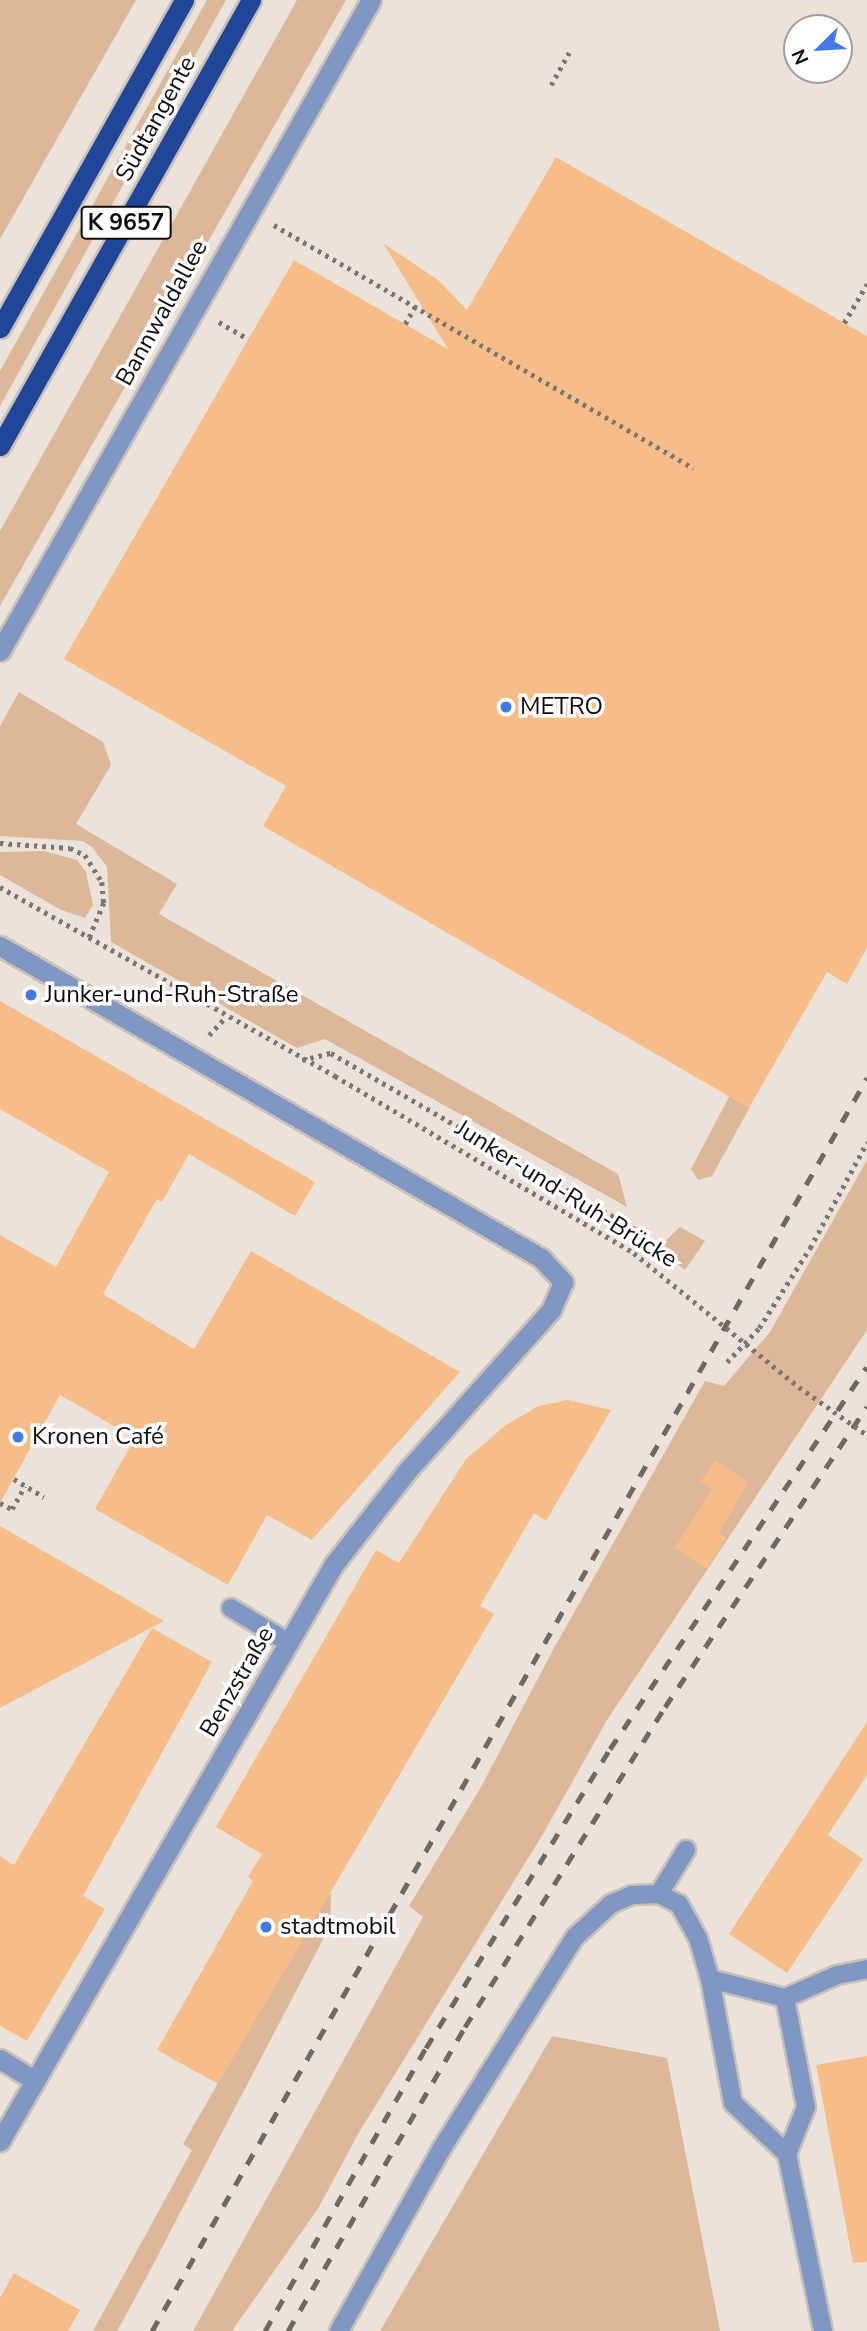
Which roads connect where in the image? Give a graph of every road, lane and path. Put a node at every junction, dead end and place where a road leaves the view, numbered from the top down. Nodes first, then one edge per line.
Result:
1 (184, 0) edge
2 (251, 0) edge
3 (370, 0) edge
4 (569, 53) dead end
5 (551, 85) dead end
6 (248, 210) junction
7 (867, 284) edge
8 (415, 307) junction
9 (844, 323) dead end
10 (405, 324) dead end
11 (0, 328) edge
12 (0, 446) edge
13 (694, 468) dead end
14 (0, 651) edge
15 (0, 843) edge
16 (0, 887) edge
17 (89, 939) junction
18 (0, 946) edge
19 (302, 1060) junction
20 (867, 1143) edge
21 (641, 1233) dead end
22 (727, 1362) dead end
23 (867, 1436) edge
24 (14, 1479) dead end
25 (25, 1486) junction
26 (44, 1497) dead end
27 (0, 1503) edge
28 (231, 1608) dead end
29 (289, 1643) junction
30 (686, 1850) dead end
31 (659, 1894) junction
32 (867, 1969) edge
33 (710, 1979) junction
34 (785, 1998) junction
35 (0, 2059) edge
36 (34, 2080) junction
37 (0, 2141) edge
38 (787, 2154) junction
39 (339, 2331) edge
40 (823, 2331) edge

1 - 11 highway, Südtangente / K 9657
2 - 12 highway, Südtangente / K 9657
3 - 6 street, Bannwaldallee
4 - 5 path
6 - 8 path
6 - 14 street, Bannwaldallee
7 - 9 path
8 - 10 path
8 - 13 path
15 - 17 path
16 - 17 path, Junker-und-Ruh-Brücke
17 - 19 path, Junker-und-Ruh-Brücke
18 - 29 street, Benzstraße
19 - 21 path
19 - 23 path, Junker-und-Ruh-Brücke, bridge
20 - 22 path
24 - 25 path
25 - 26 path
25 - 27 path
28 - 29 lane
29 - 36 street, Benzstraße
30 - 31 lane
31 - 33 lane
31 - 39 lane
32 - 34 lane
33 - 34 lane
33 - 38 lane
34 - 38 lane
35 - 36 street
36 - 37 street, Benzstraße
38 - 40 lane

